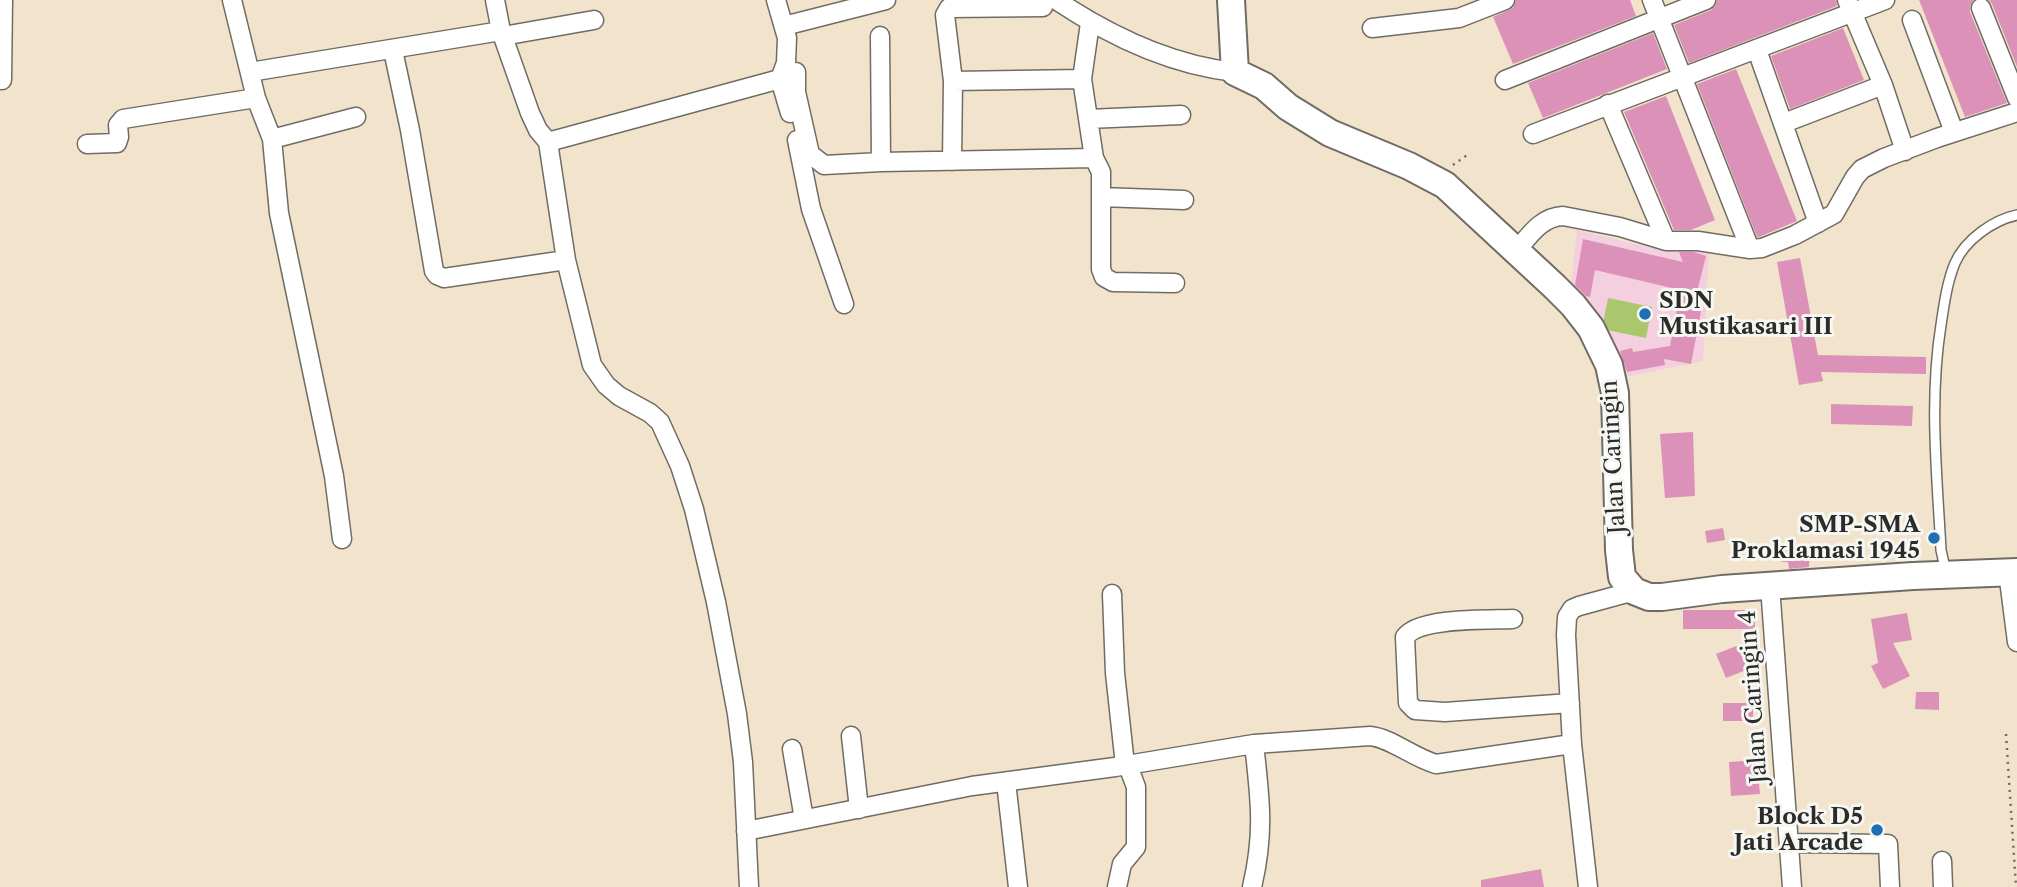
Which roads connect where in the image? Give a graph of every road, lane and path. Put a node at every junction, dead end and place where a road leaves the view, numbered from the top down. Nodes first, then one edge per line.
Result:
1 (2, 0) edge
2 (232, 0) edge
3 (495, 0) edge
4 (776, 0) edge
5 (886, 0) edge
6 (1231, 0) edge
7 (1451, 0) edge
8 (1505, 0) edge
9 (1652, 0) edge
10 (1706, 0) edge
11 (1885, 0) edge
12 (1049, 3) edge
13 (1850, 6) edge
14 (1981, 8) dead end
15 (1659, 17) junction
16 (1459, 18) junction
17 (594, 20) dead end
18 (1912, 20) dead end
19 (1090, 23) junction
20 (784, 26) junction
21 (1372, 28) dead end
22 (502, 33) junction
23 (880, 36) dead end
24 (393, 50) junction
25 (1757, 50) junction
26 (250, 72) junction
27 (1235, 72) junction
28 (1684, 75) junction
29 (788, 76) junction
30 (1082, 79) junction
31 (2, 80) dead end
32 (1505, 80) dead end
33 (953, 81) junction
34 (1883, 85) junction
35 (256, 98) junction
36 (2017, 98) edge
37 (1608, 104) junction
38 (2017, 112) edge
39 (1181, 115) dead end
40 (356, 117) dead end
41 (1088, 119) junction
42 (1784, 123) junction
43 (1954, 132) junction
44 (1533, 134) dead end
45 (272, 139) junction
46 (548, 142) junction
47 (87, 144) dead end
48 (1905, 151) junction
49 (1094, 158) junction
50 (953, 161) junction
51 (881, 162) junction
52 (1101, 197) junction
53 (1184, 200) dead end
54 (2017, 215) edge
55 (1818, 223) junction
56 (1666, 240) junction
57 (1751, 249) junction
58 (1516, 251) junction
59 (566, 260) junction
60 (1175, 283) dead end
61 (844, 304) dead end
62 (342, 539) dead end
63 (2013, 572) edge
64 (1946, 574) junction
65 (1770, 586) junction
66 (1634, 591) junction
67 (1112, 594) dead end
68 (1513, 619) dead end
69 (2017, 642) edge
70 (1570, 703) junction
71 (2007, 734) dead end
72 (851, 736) dead end
73 (1254, 744) junction
74 (1572, 744) junction
75 (792, 749) dead end
76 (1125, 765) junction
77 (1006, 782) junction
78 (859, 809) junction
79 (804, 819) junction
80 (746, 831) junction
81 (1794, 843) dead end
82 (1942, 861) dead end
83 (749, 887) edge
84 (1018, 887) edge
85 (1118, 887) edge
86 (1252, 887) edge
87 (1588, 887) edge
88 (1792, 887) edge
89 (1890, 887) edge
90 (1943, 887) edge
91 (2016, 887) edge

1 - 31 street
2 - 26 street
3 - 22 street
4 - 20 street
5 - 20 street
6 - 27 street
7 - 16 street
8 - 16 street
9 - 15 street
10 - 15 street
11 - 13 street
12 - 19 street
12 - 33 street
13 - 25 street
13 - 34 street
14 - 36 street
15 - 28 street
15 - 32 street
16 - 21 street
17 - 22 street
18 - 43 street
19 - 27 street
19 - 30 street
20 - 29 street
22 - 24 street
22 - 46 street
23 - 51 street
24 - 26 street
24 - 59 street
25 - 28 street
25 - 42 street
26 - 35 street
27 - 58 street, Jalan Caringin
28 - 37 street
28 - 57 street
29 - 46 street
29 - 51 street
29 - 61 street
30 - 33 street
30 - 41 street
33 - 50 street
34 - 42 street
34 - 48 street
35 - 45 street
35 - 47 street
37 - 44 street
37 - 56 street
38 - 43 street
39 - 41 street
40 - 45 street
41 - 49 street
42 - 55 street
43 - 48 street
45 - 62 street
46 - 59 street
48 - 55 street
49 - 50 street
49 - 52 street
50 - 51 street
52 - 53 street
52 - 60 street
54 - 64 lane
55 - 57 street
56 - 57 street
56 - 58 street
58 - 66 street, Jalan Caringin
59 - 80 street
63 - 64 street
63 - 69 street
64 - 65 street
65 - 66 street
65 - 88 street, Jalan Caringin 4
66 - 70 street
67 - 76 street
68 - 70 street
70 - 74 street
71 - 91 path
72 - 78 street
73 - 74 street
73 - 76 street
73 - 86 street
74 - 87 street
75 - 79 street
76 - 77 street
76 - 85 street
77 - 78 street
77 - 84 street
78 - 79 street
79 - 80 street
80 - 83 street
81 - 89 street
82 - 90 street

